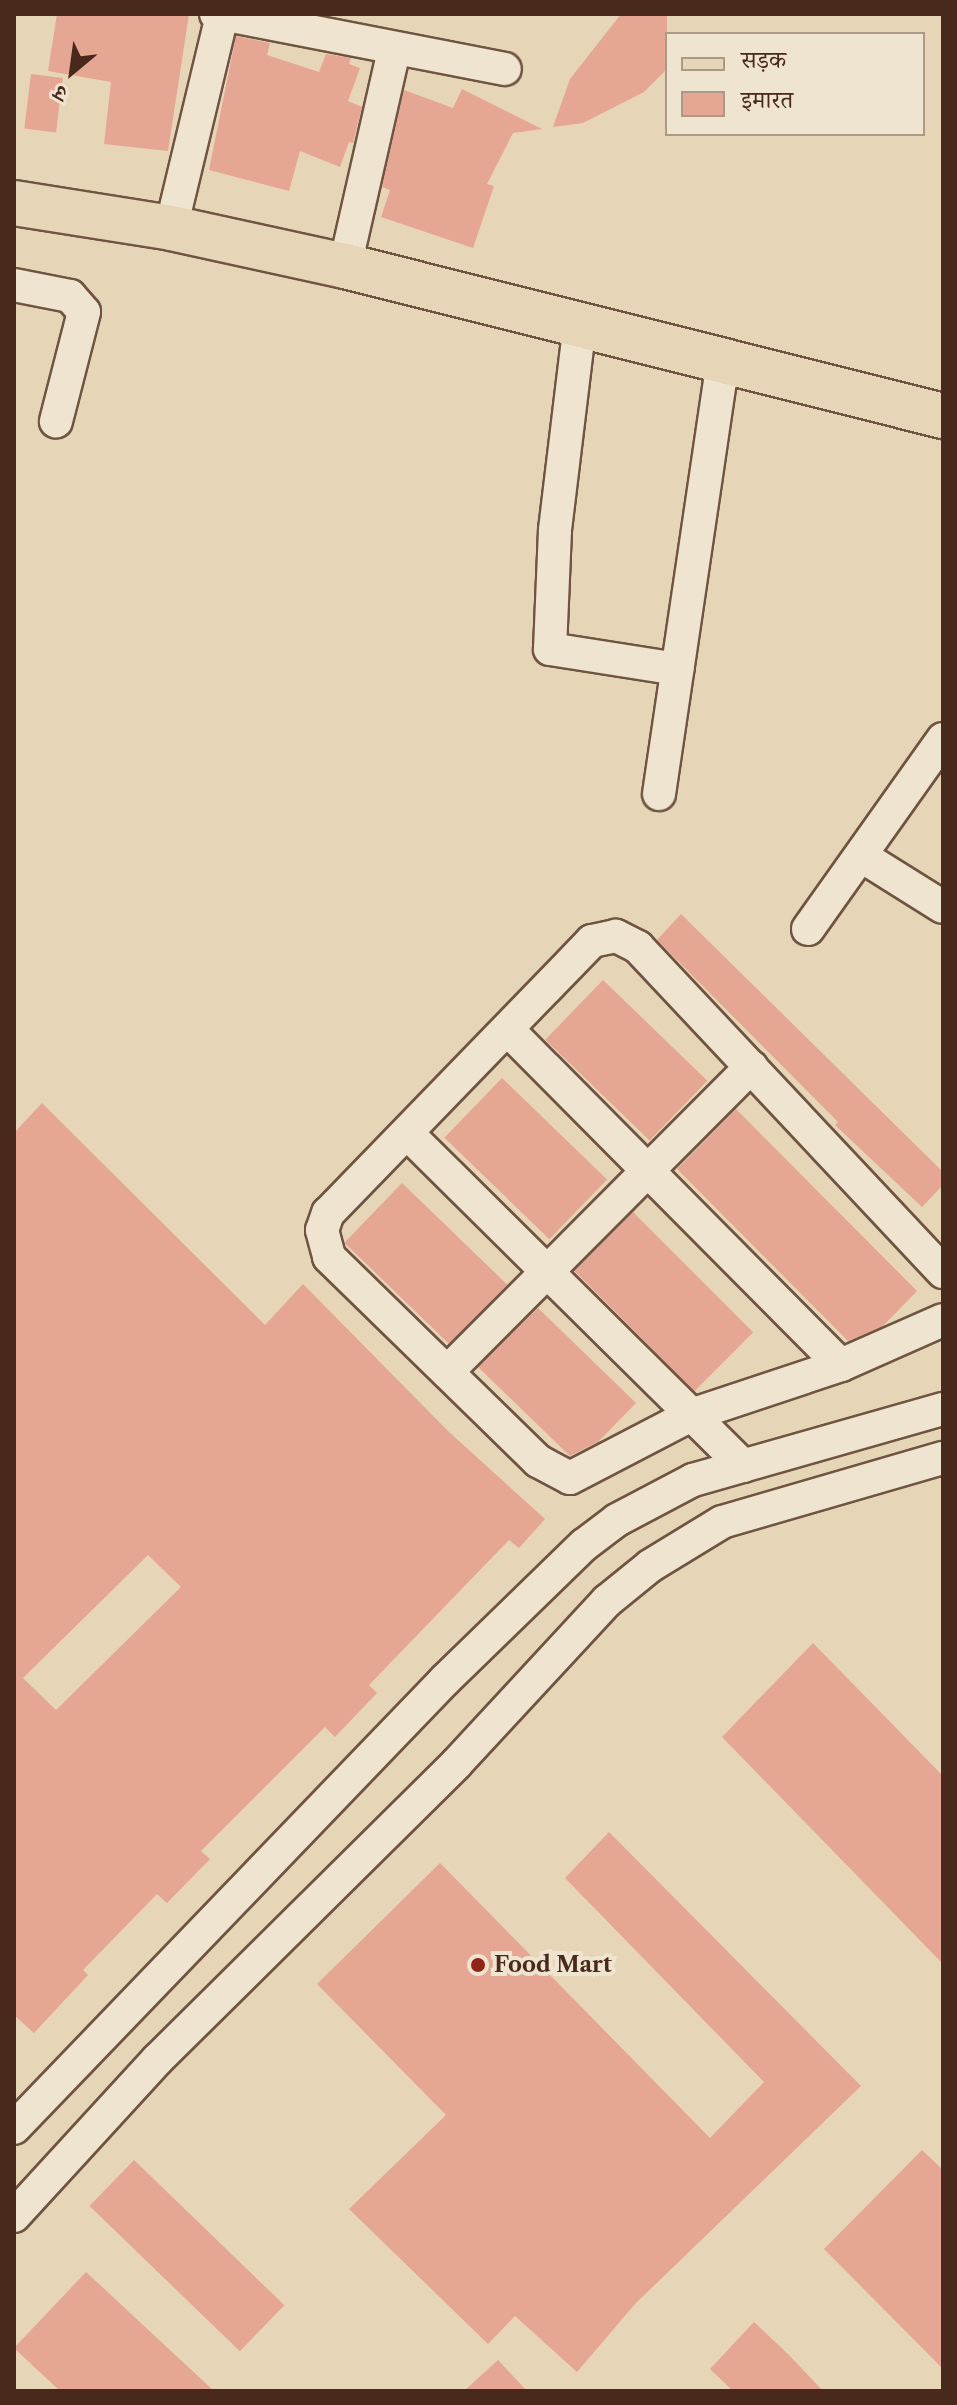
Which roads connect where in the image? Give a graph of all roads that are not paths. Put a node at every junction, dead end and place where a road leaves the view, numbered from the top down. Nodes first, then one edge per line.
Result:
1 (220, 14) edge
2 (394, 50) junction
3 (505, 69) dead end
4 (14, 203) edge
5 (171, 228) junction
6 (345, 266) junction
7 (14, 285) edge
8 (580, 323) junction
9 (723, 360) junction
10 (943, 416) edge
11 (56, 421) dead end
12 (677, 669) junction
13 (937, 757) edge
14 (659, 794) dead end
15 (863, 857) junction
16 (943, 907) edge
17 (808, 929) dead end
18 (509, 1031) junction
19 (751, 1067) junction
20 (408, 1134) junction
21 (652, 1172) junction
22 (549, 1272) junction
23 (943, 1272) edge
24 (943, 1320) edge
25 (841, 1365) junction
26 (447, 1372) junction
27 (943, 1409) edge
28 (691, 1415) junction
29 (943, 1458) edge
30 (744, 1466) junction
31 (14, 2128) edge
32 (14, 2216) edge

1 - 2 street
1 - 5 street
2 - 3 street
2 - 6 street
4 - 5 main road
5 - 6 main road
6 - 8 main road
7 - 11 street
8 - 9 main road
8 - 12 street
9 - 10 main road
9 - 12 street
12 - 14 street
13 - 15 street
15 - 16 street
15 - 17 street
18 - 19 street
18 - 20 street
18 - 21 street
19 - 21 street
19 - 23 street
20 - 22 street
20 - 26 street
21 - 22 street
21 - 25 street
22 - 26 street
22 - 28 street
24 - 25 street
25 - 28 street
26 - 28 street
27 - 30 street
28 - 30 street
29 - 32 street
30 - 31 street

